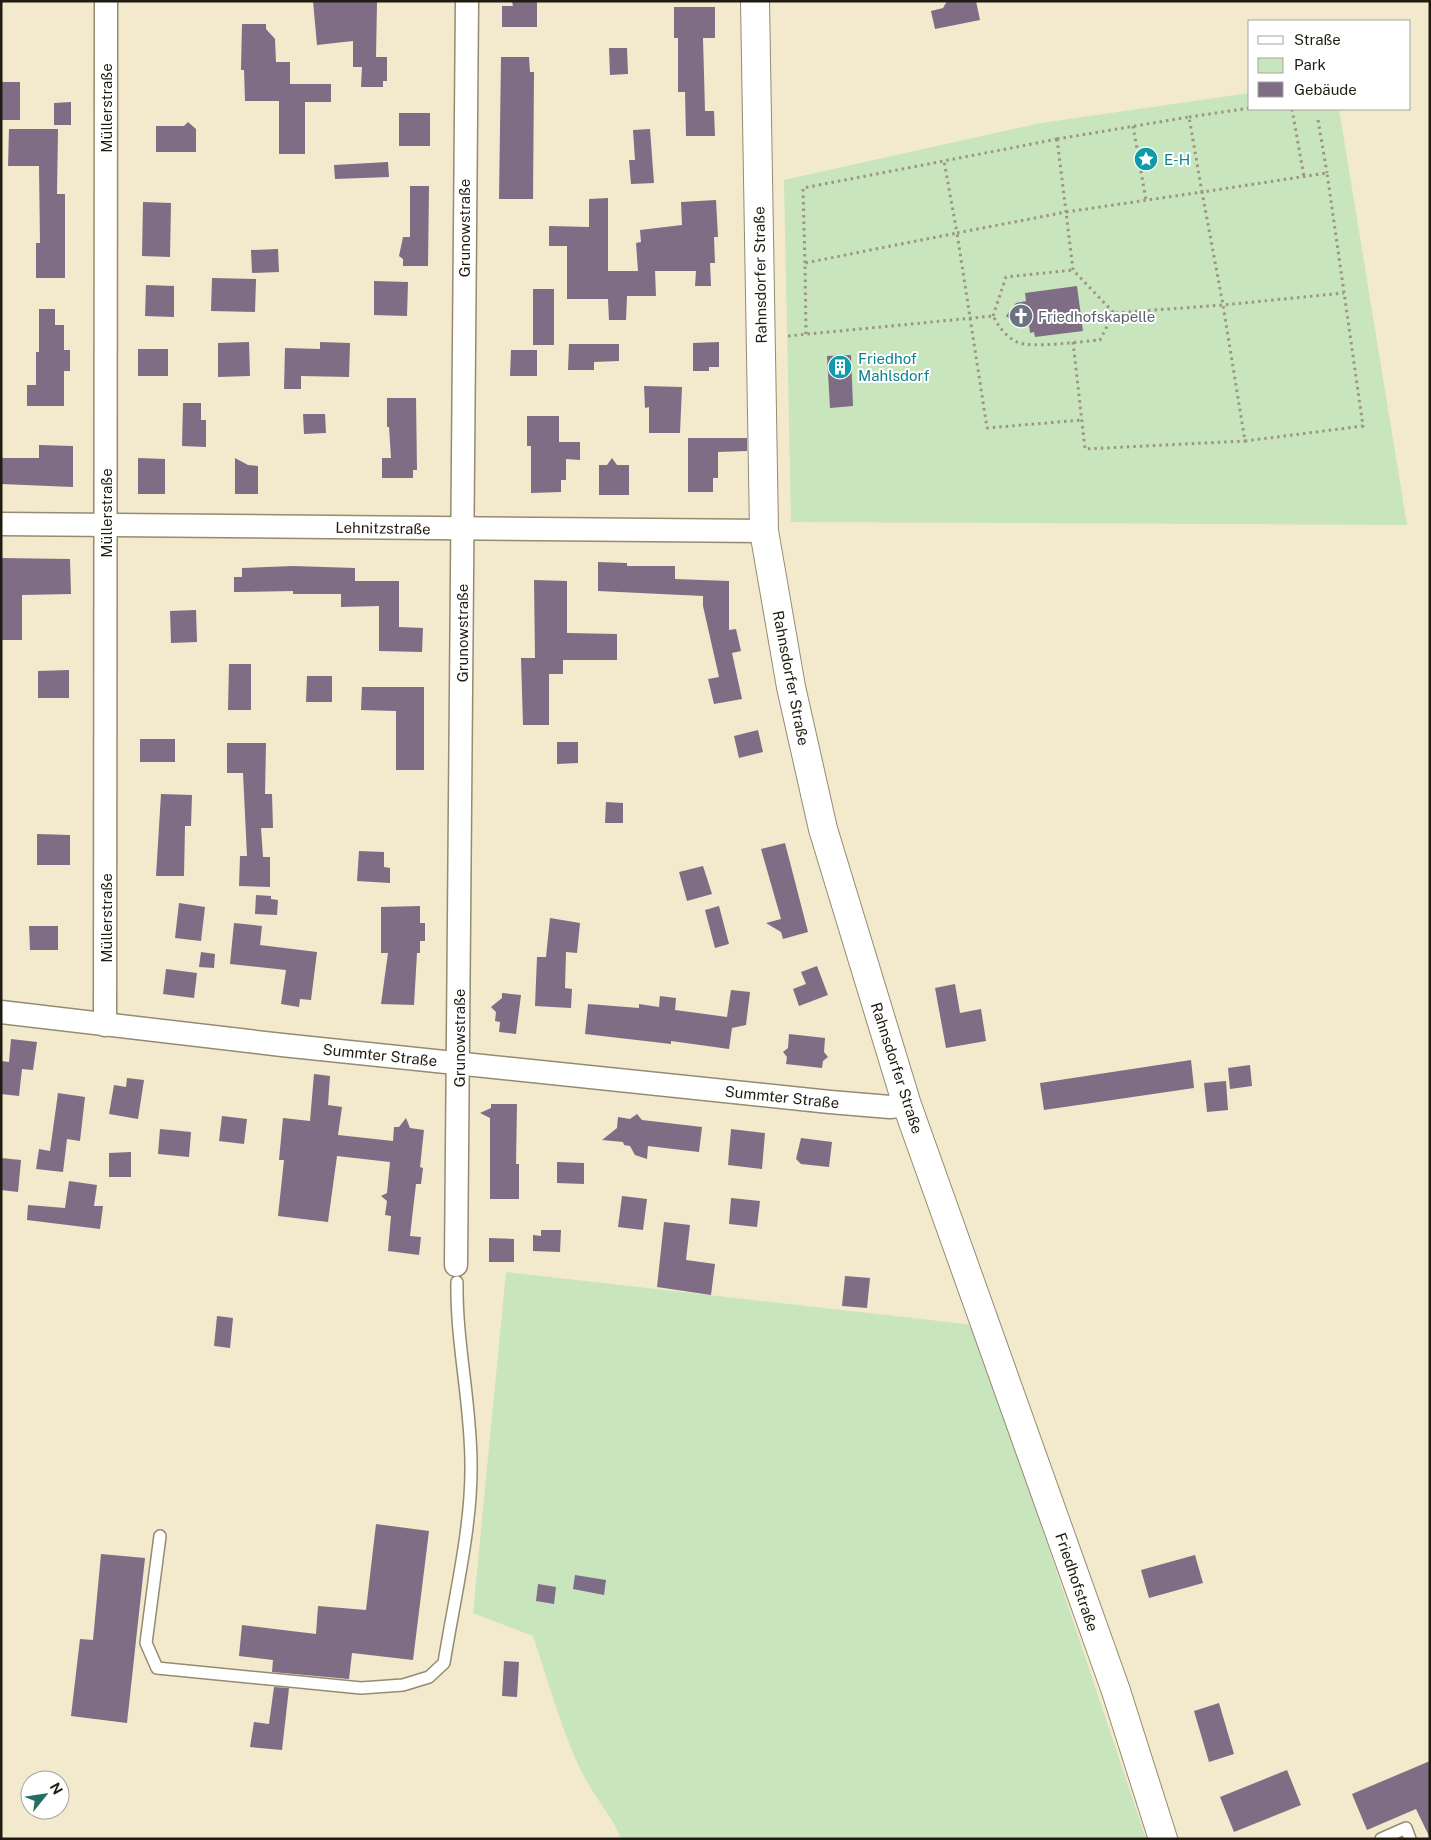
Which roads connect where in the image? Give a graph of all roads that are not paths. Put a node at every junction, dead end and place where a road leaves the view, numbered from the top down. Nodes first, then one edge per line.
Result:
1 (106, 1) edge
2 (467, 1) edge
3 (755, 1) edge
4 (1, 524) edge
5 (107, 525) junction
6 (463, 529) junction
7 (764, 531) junction
8 (1, 1012) edge
9 (105, 1025) junction
10 (458, 1063) junction
11 (907, 1105) junction
12 (457, 1273) joint
13 (986, 1327) joint
14 (160, 1536) dead end
15 (1162, 1839) edge
16 (1381, 1839) edge
17 (1410, 1839) edge

1 - 5 street, Müllerstraße
2 - 6 street, Grunowstraße
3 - 7 street, Rahnsdorfer Straße
4 - 5 street, Lehnitzstraße
5 - 6 street, Lehnitzstraße
5 - 9 street, Müllerstraße
6 - 7 street, Lehnitzstraße
6 - 10 street, Grunowstraße
7 - 11 street, Rahnsdorfer Straße
8 - 9 street, Summter Straße
9 - 10 street, Summter Straße
10 - 11 street, Summter Straße
10 - 12 street, Grunowstraße
11 - 13 street, Rahnsdorfer Straße
12 - 14 lane
13 - 15 street, Friedhofstraße
16 - 17 lane

